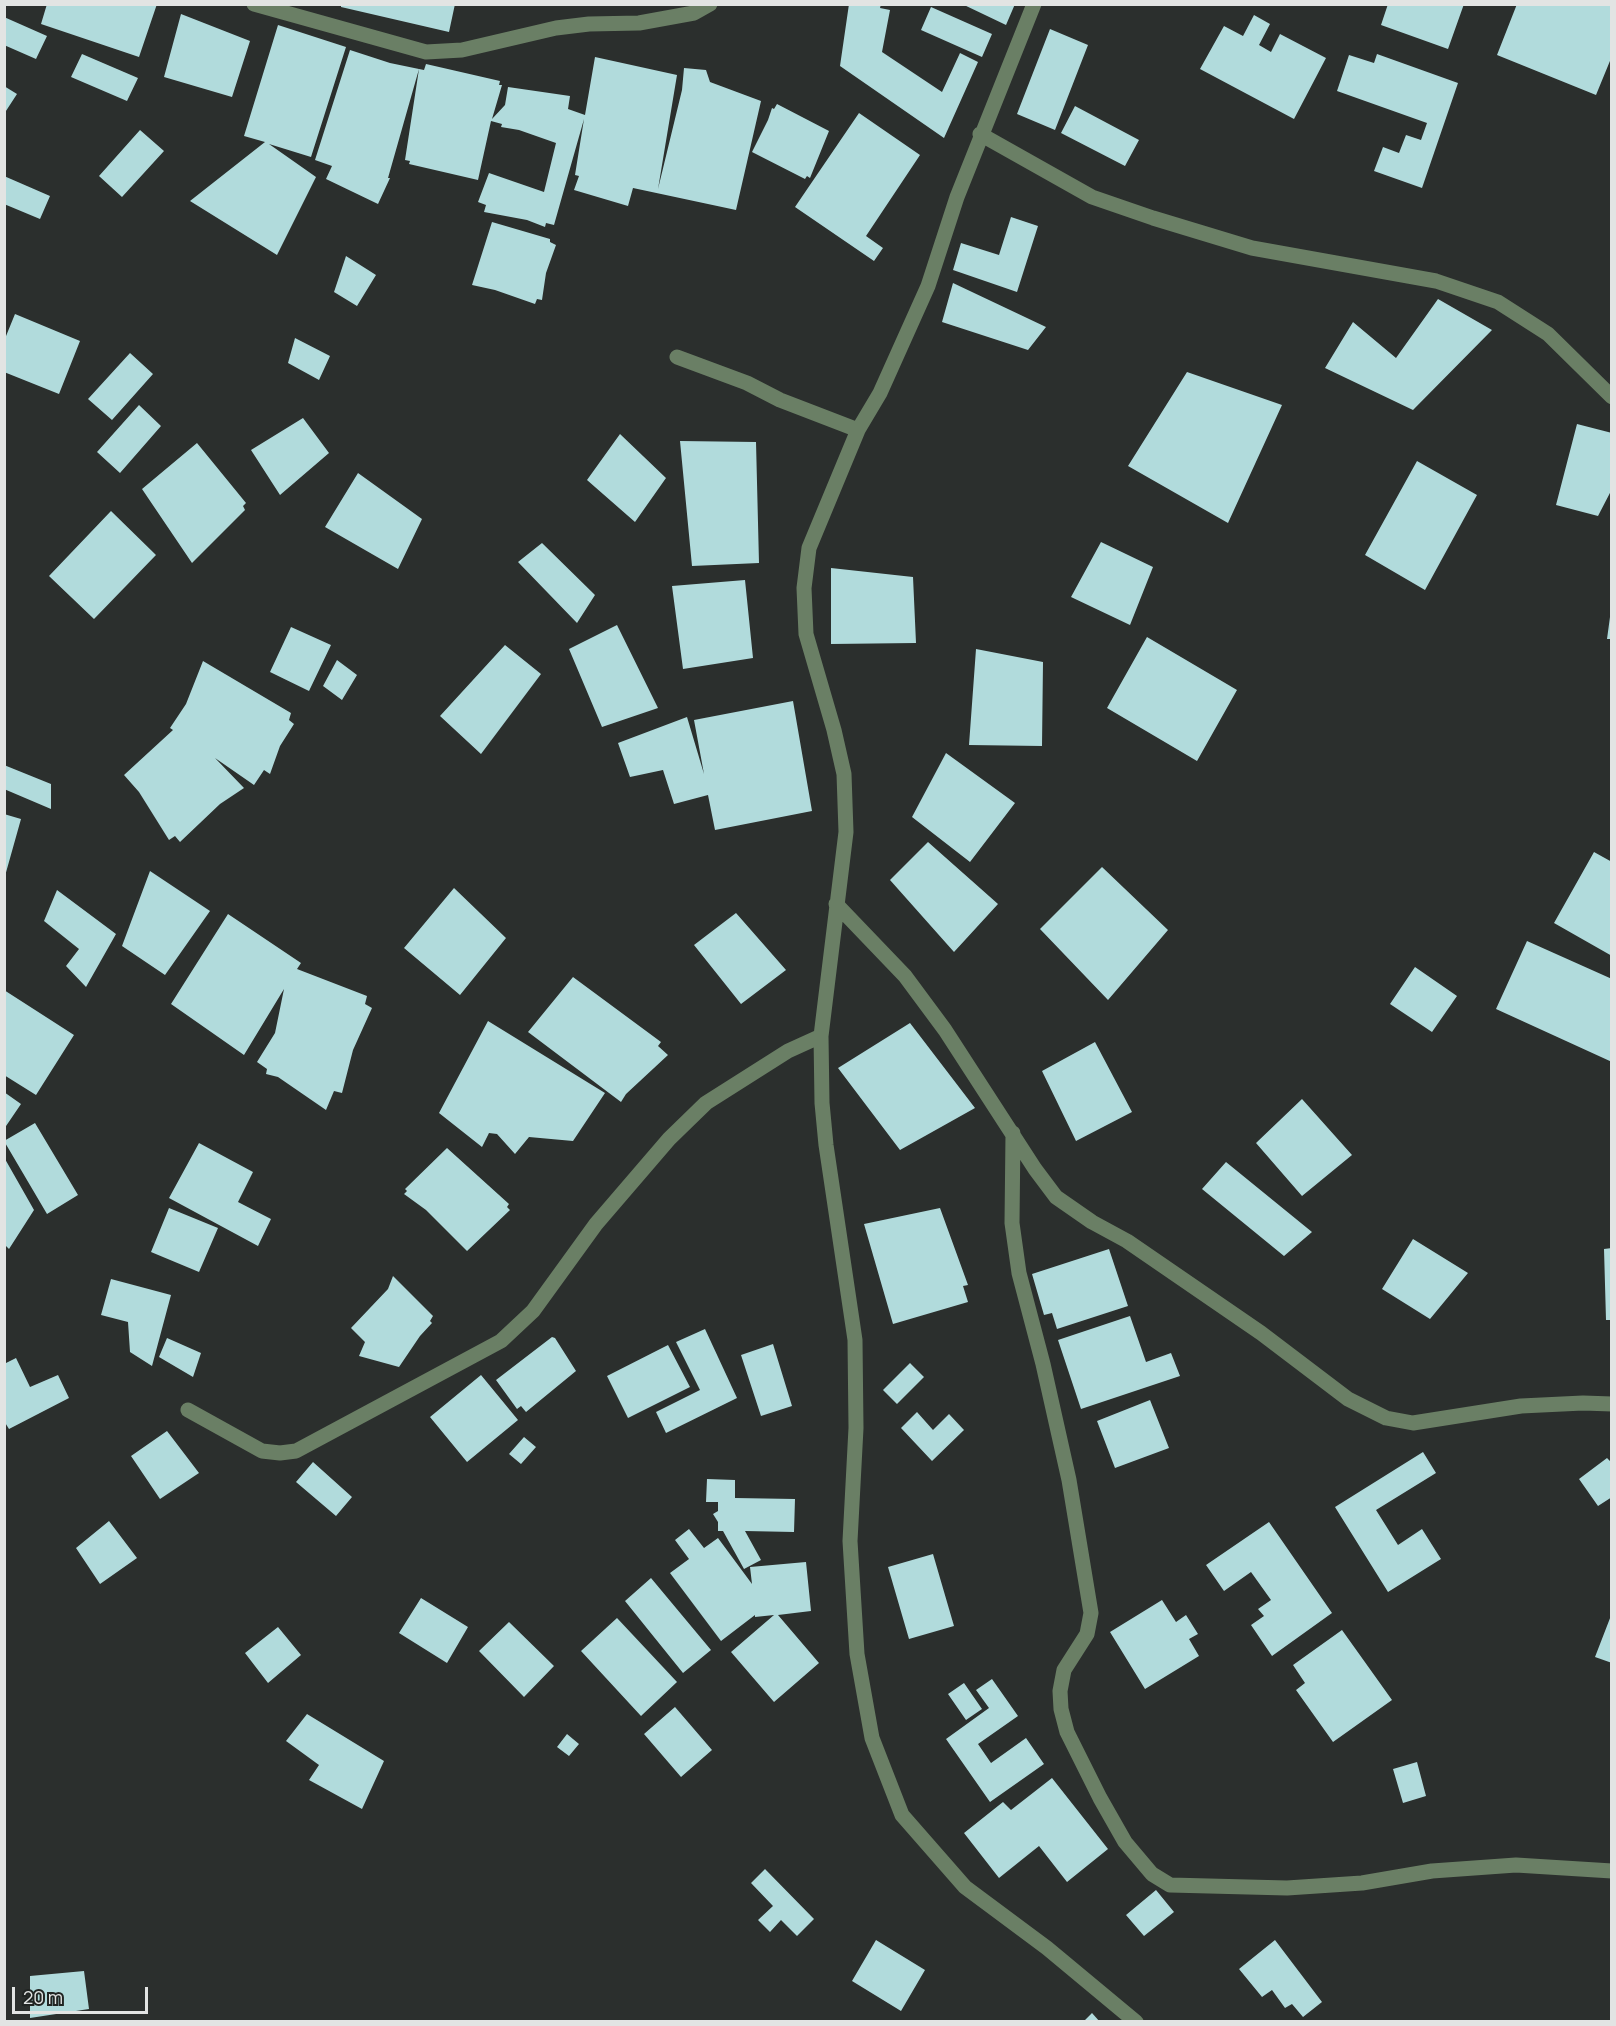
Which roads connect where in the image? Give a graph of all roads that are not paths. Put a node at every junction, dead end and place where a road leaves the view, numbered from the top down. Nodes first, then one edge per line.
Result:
1 (254, 4) edge
2 (710, 4) edge
3 (1034, 4) edge
4 (980, 134) junction
5 (677, 357) dead end
6 (1611, 396) edge
7 (858, 430) junction
8 (836, 904) junction
9 (822, 1036) junction
10 (1013, 1133) junction
11 (1611, 1404) edge
12 (188, 1410) dead end
13 (1611, 1871) edge
14 (1136, 2022) edge

1 - 2 street
3 - 4 street
4 - 6 street
4 - 7 street
5 - 7 street
7 - 8 street
8 - 9 street
8 - 10 street
9 - 12 street
9 - 14 street
10 - 11 street
10 - 13 street

